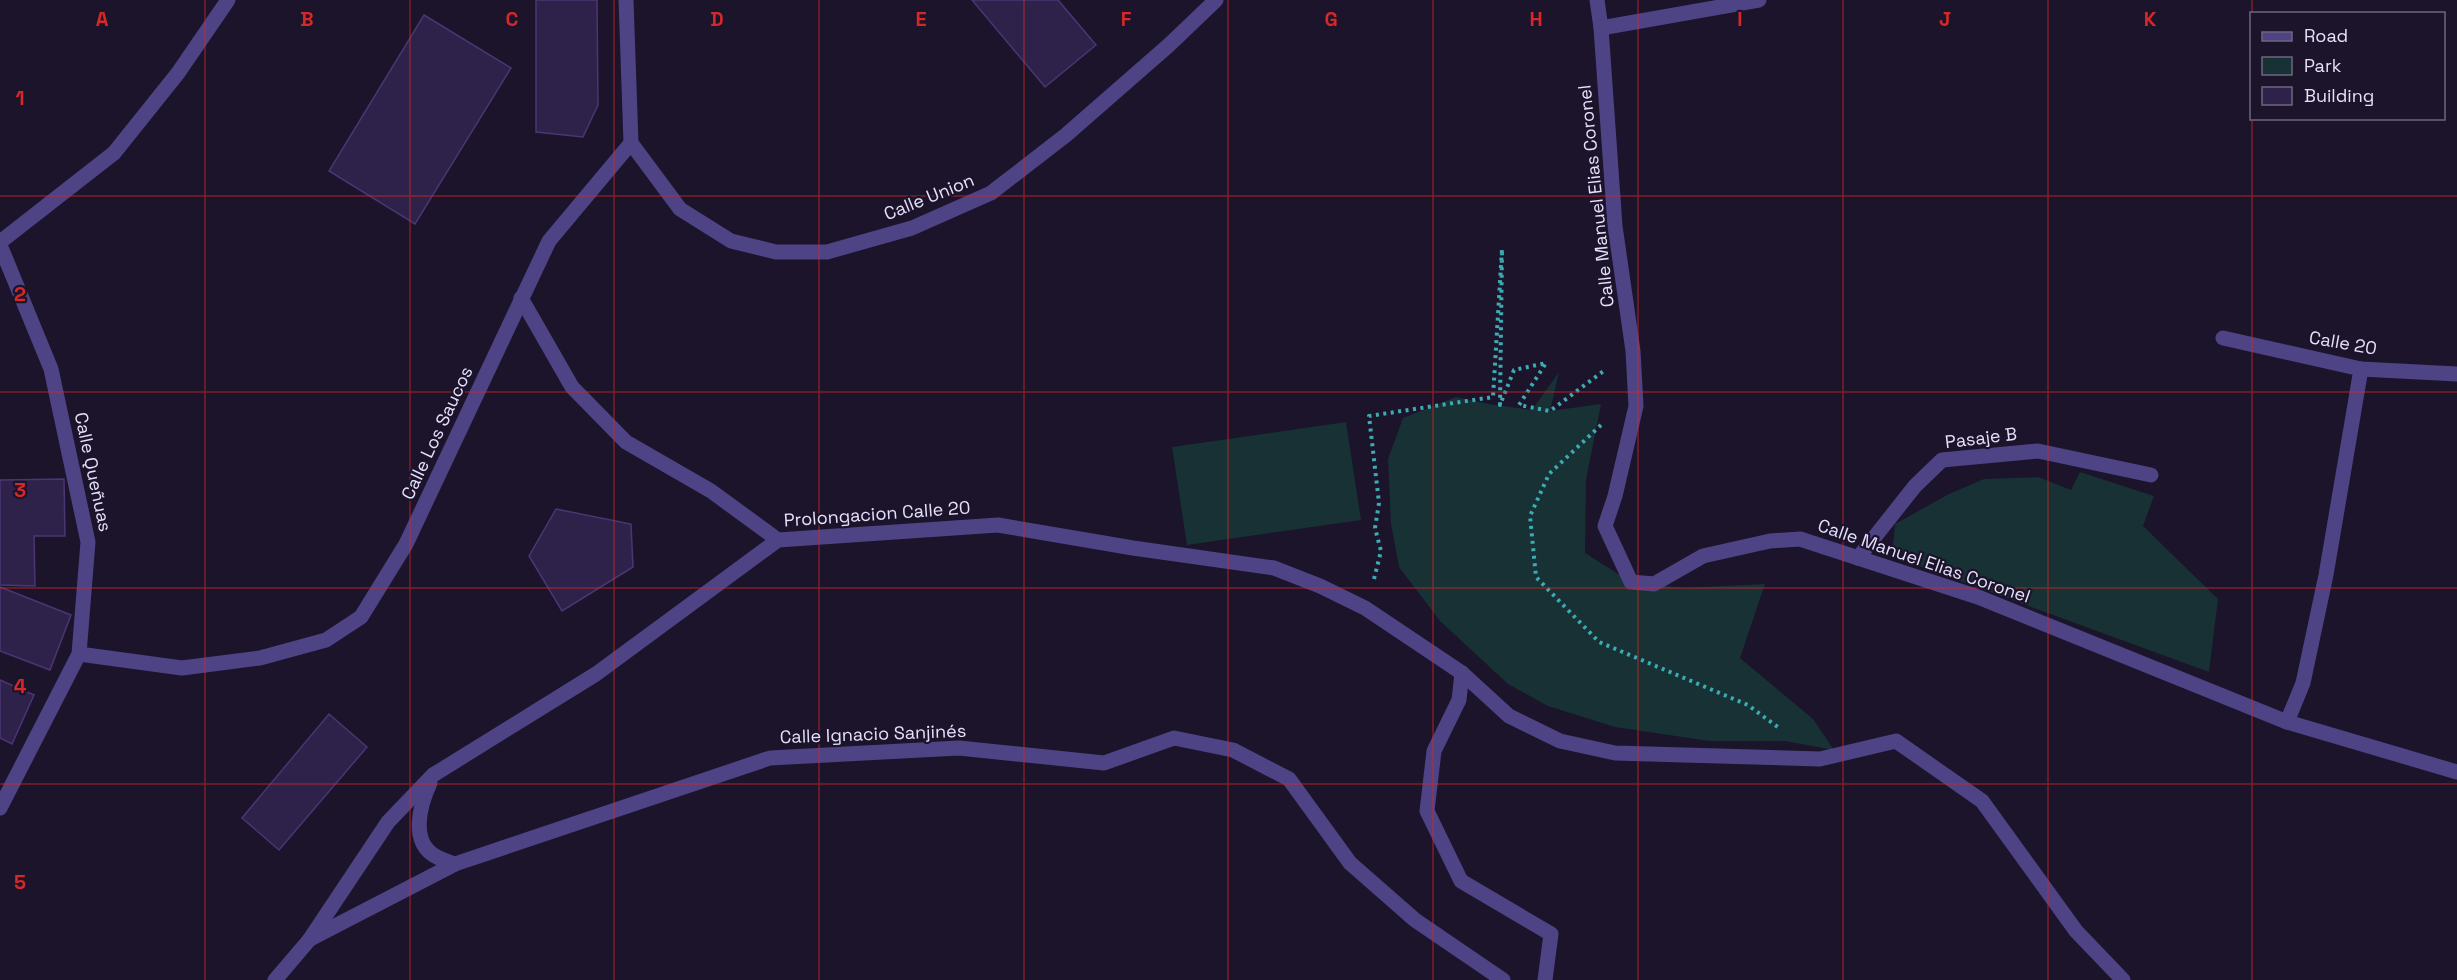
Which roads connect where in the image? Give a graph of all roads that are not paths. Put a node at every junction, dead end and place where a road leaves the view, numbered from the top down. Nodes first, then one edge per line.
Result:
1 (228, 0) edge
2 (626, 0) edge
3 (1216, 0) edge
4 (1597, 0) edge
5 (1759, 0) edge
6 (1601, 28) junction
7 (631, 143) junction
8 (0, 243) edge
9 (521, 298) junction
10 (2223, 338) dead end
11 (2361, 369) junction
12 (2457, 374) edge
13 (2151, 475) dead end
14 (778, 540) junction
15 (1858, 558) junction
16 (79, 654) junction
17 (1462, 674) junction
18 (2287, 722) junction
19 (2457, 772) edge
20 (433, 775) junction
21 (0, 808) edge
22 (455, 864) junction
23 (310, 939) junction
24 (275, 980) edge
25 (1503, 980) edge
26 (1545, 980) edge
27 (2123, 980) edge

1 - 8 street
2 - 7 street
3 - 7 street, Calle Union
4 - 6 street, Calle Manuel Elias Coronel
5 - 6 street
6 - 15 street, Calle Manuel Elias Coronel
7 - 9 street, Calle Los Saucos
8 - 16 street, Calle Queñuas
9 - 14 street
9 - 16 street, Calle Los Saucos
10 - 11 street, Calle 20
11 - 12 street, Calle 20
11 - 18 street
13 - 15 street, Pasaje B
14 - 17 street, Prolongacion Calle 20
14 - 20 street, Prolongacion Calle 20
15 - 18 street, Calle Manuel Elias Coronel
16 - 21 street, Calle Queñuas
17 - 26 street
17 - 27 street, Prolongacion Calle 20
18 - 19 street, Calle Manuel Elias Coronel
20 - 22 street
20 - 23 street, Prolongacion Calle 20
22 - 23 street, Calle Ignacio Sanjinés
22 - 25 street, Calle Ignacio Sanjinés
23 - 24 street, Calle Ignacio Sanjinés

